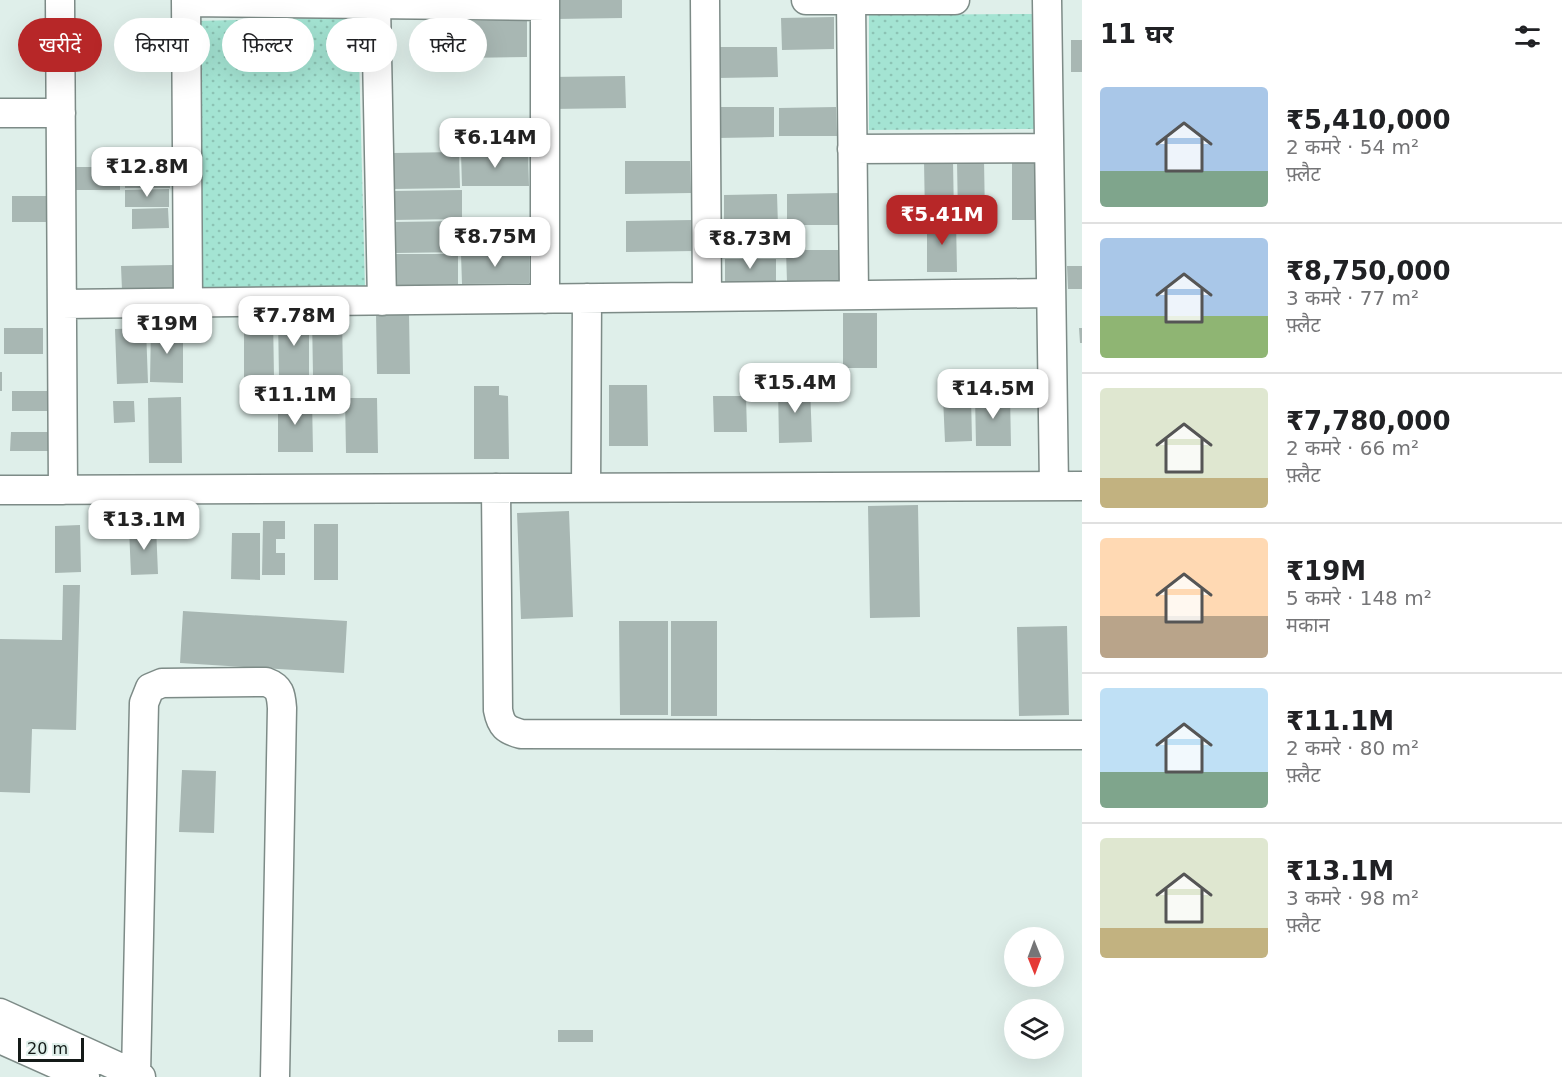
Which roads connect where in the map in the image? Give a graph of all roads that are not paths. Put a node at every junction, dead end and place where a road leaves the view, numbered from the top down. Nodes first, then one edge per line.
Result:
1 (60, 0) edge
2 (705, 0) edge
3 (806, 0) edge
4 (955, 0) edge
5 (1047, 0) edge
6 (186, 1) edge
7 (851, 1) edge
8 (545, 3) edge
9 (376, 4) junction
10 (61, 112) junction
11 (0, 113) edge
12 (1049, 148) junction
13 (852, 149) junction
14 (1051, 293) junction
15 (854, 295) junction
16 (707, 297) junction
17 (587, 298) junction
18 (545, 299) junction
19 (382, 300) junction
20 (188, 302) junction
21 (62, 304) junction
22 (1054, 486) junction
23 (1082, 486) edge
24 (496, 488) junction
25 (586, 488) junction
26 (0, 490) edge
27 (63, 490) junction
28 (1082, 735) edge
29 (0, 1013) edge
30 (0, 1039) edge
31 (86, 1071) edge
32 (139, 1076) edge
33 (274, 1077) edge

1 - 10 street
2 - 16 street
3 - 7 street
4 - 7 street
5 - 12 street
6 - 9 street
6 - 20 street
7 - 13 street
8 - 9 street
8 - 18 street
9 - 19 street
10 - 11 street
10 - 21 street
12 - 13 street
12 - 14 street
13 - 15 street
14 - 15 street
14 - 22 street
15 - 16 street
16 - 17 street
17 - 18 street
17 - 25 street
18 - 19 street
19 - 20 street
20 - 21 street
21 - 27 street
22 - 23 street
22 - 25 street
24 - 25 street
24 - 27 street
24 - 28 street
26 - 27 street
29 - 31 street
30 - 31 street
31 - 32 street
32 - 33 street

